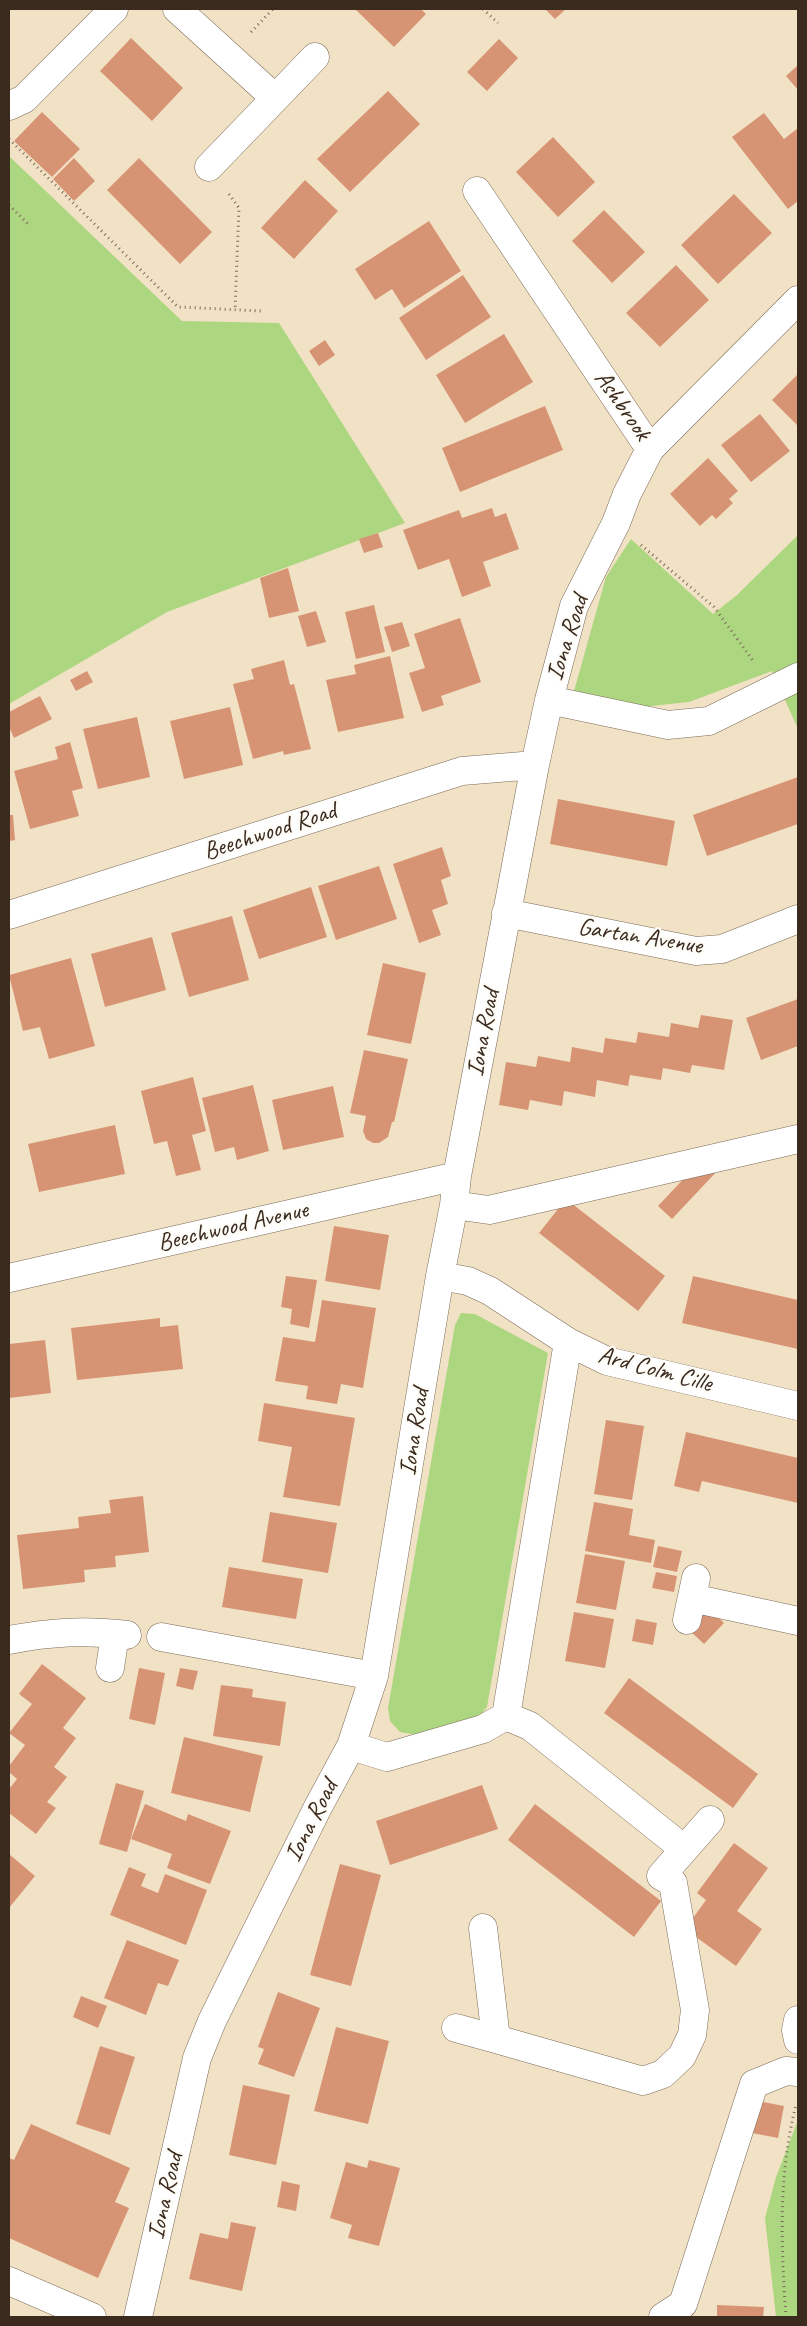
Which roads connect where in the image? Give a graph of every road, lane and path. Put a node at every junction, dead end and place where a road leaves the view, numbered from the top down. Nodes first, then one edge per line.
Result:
1 (114, 9) edge
2 (178, 9) edge
3 (483, 9) edge
4 (498, 23) dead end
5 (315, 57) dead end
6 (275, 98) junction
7 (9, 106) edge
8 (9, 141) edge
9 (209, 167) joint
10 (477, 191) dead end
11 (9, 205) edge
12 (30, 226) dead end
13 (798, 300) edge
14 (235, 310) junction
15 (262, 311) dead end
16 (650, 449) junction
17 (616, 523) junction
18 (758, 668) dead end
19 (789, 682) edge
20 (549, 700) junction
21 (534, 765) junction
22 (506, 913) junction
23 (9, 915) edge
24 (798, 919) edge
25 (798, 1139) edge
26 (457, 1176) junction
27 (454, 1205) junction
28 (440, 1276) junction
29 (9, 1278) edge
30 (568, 1342) junction
31 (798, 1406) edge
32 (692, 1599) dead end
33 (798, 1621) edge
34 (161, 1637) dead end
35 (9, 1640) edge
36 (110, 1668) dead end
37 (374, 1676) junction
38 (506, 1716) junction
39 (351, 1746) junction
40 (710, 1820) dead end
41 (684, 1848) junction
42 (483, 1928) dead end
43 (798, 2020) edge
44 (456, 2028) dead end
45 (496, 2039) junction
46 (798, 2040) edge
47 (798, 2072) edge
48 (798, 2097) edge
49 (9, 2281) edge
50 (92, 2317) edge
51 (138, 2317) edge
52 (663, 2317) edge
53 (786, 2317) edge

1 - 7 street
2 - 6 street
3 - 4 path
5 - 6 street
6 - 9 street
8 - 14 path
9 - 14 path
10 - 16 street, Ashbrook
11 - 12 path
13 - 16 street, Ashbrook
14 - 15 path
16 - 17 street, Iona Road
17 - 18 path
17 - 20 street, Iona Road
19 - 20 street
20 - 21 street, Iona Road
21 - 22 street, Iona Road
21 - 23 street, Beechwood Road
22 - 24 street, Gartan Avenue
22 - 26 street, Iona Road
25 - 27 street
26 - 27 street, Iona Road
26 - 29 street, Beechwood Avenue
27 - 28 street, Iona Road
28 - 30 street, Ard Colm Cille
28 - 37 street, Iona Road
30 - 31 street, Ard Colm Cille
30 - 38 street
32 - 33 street
34 - 37 street
35 - 36 street
37 - 39 street, Iona Road
38 - 39 street
38 - 41 street
39 - 51 street, Iona Road
40 - 41 street
41 - 45 street
42 - 45 street
43 - 46 street
44 - 45 street
47 - 52 street
48 - 53 path
49 - 50 street

